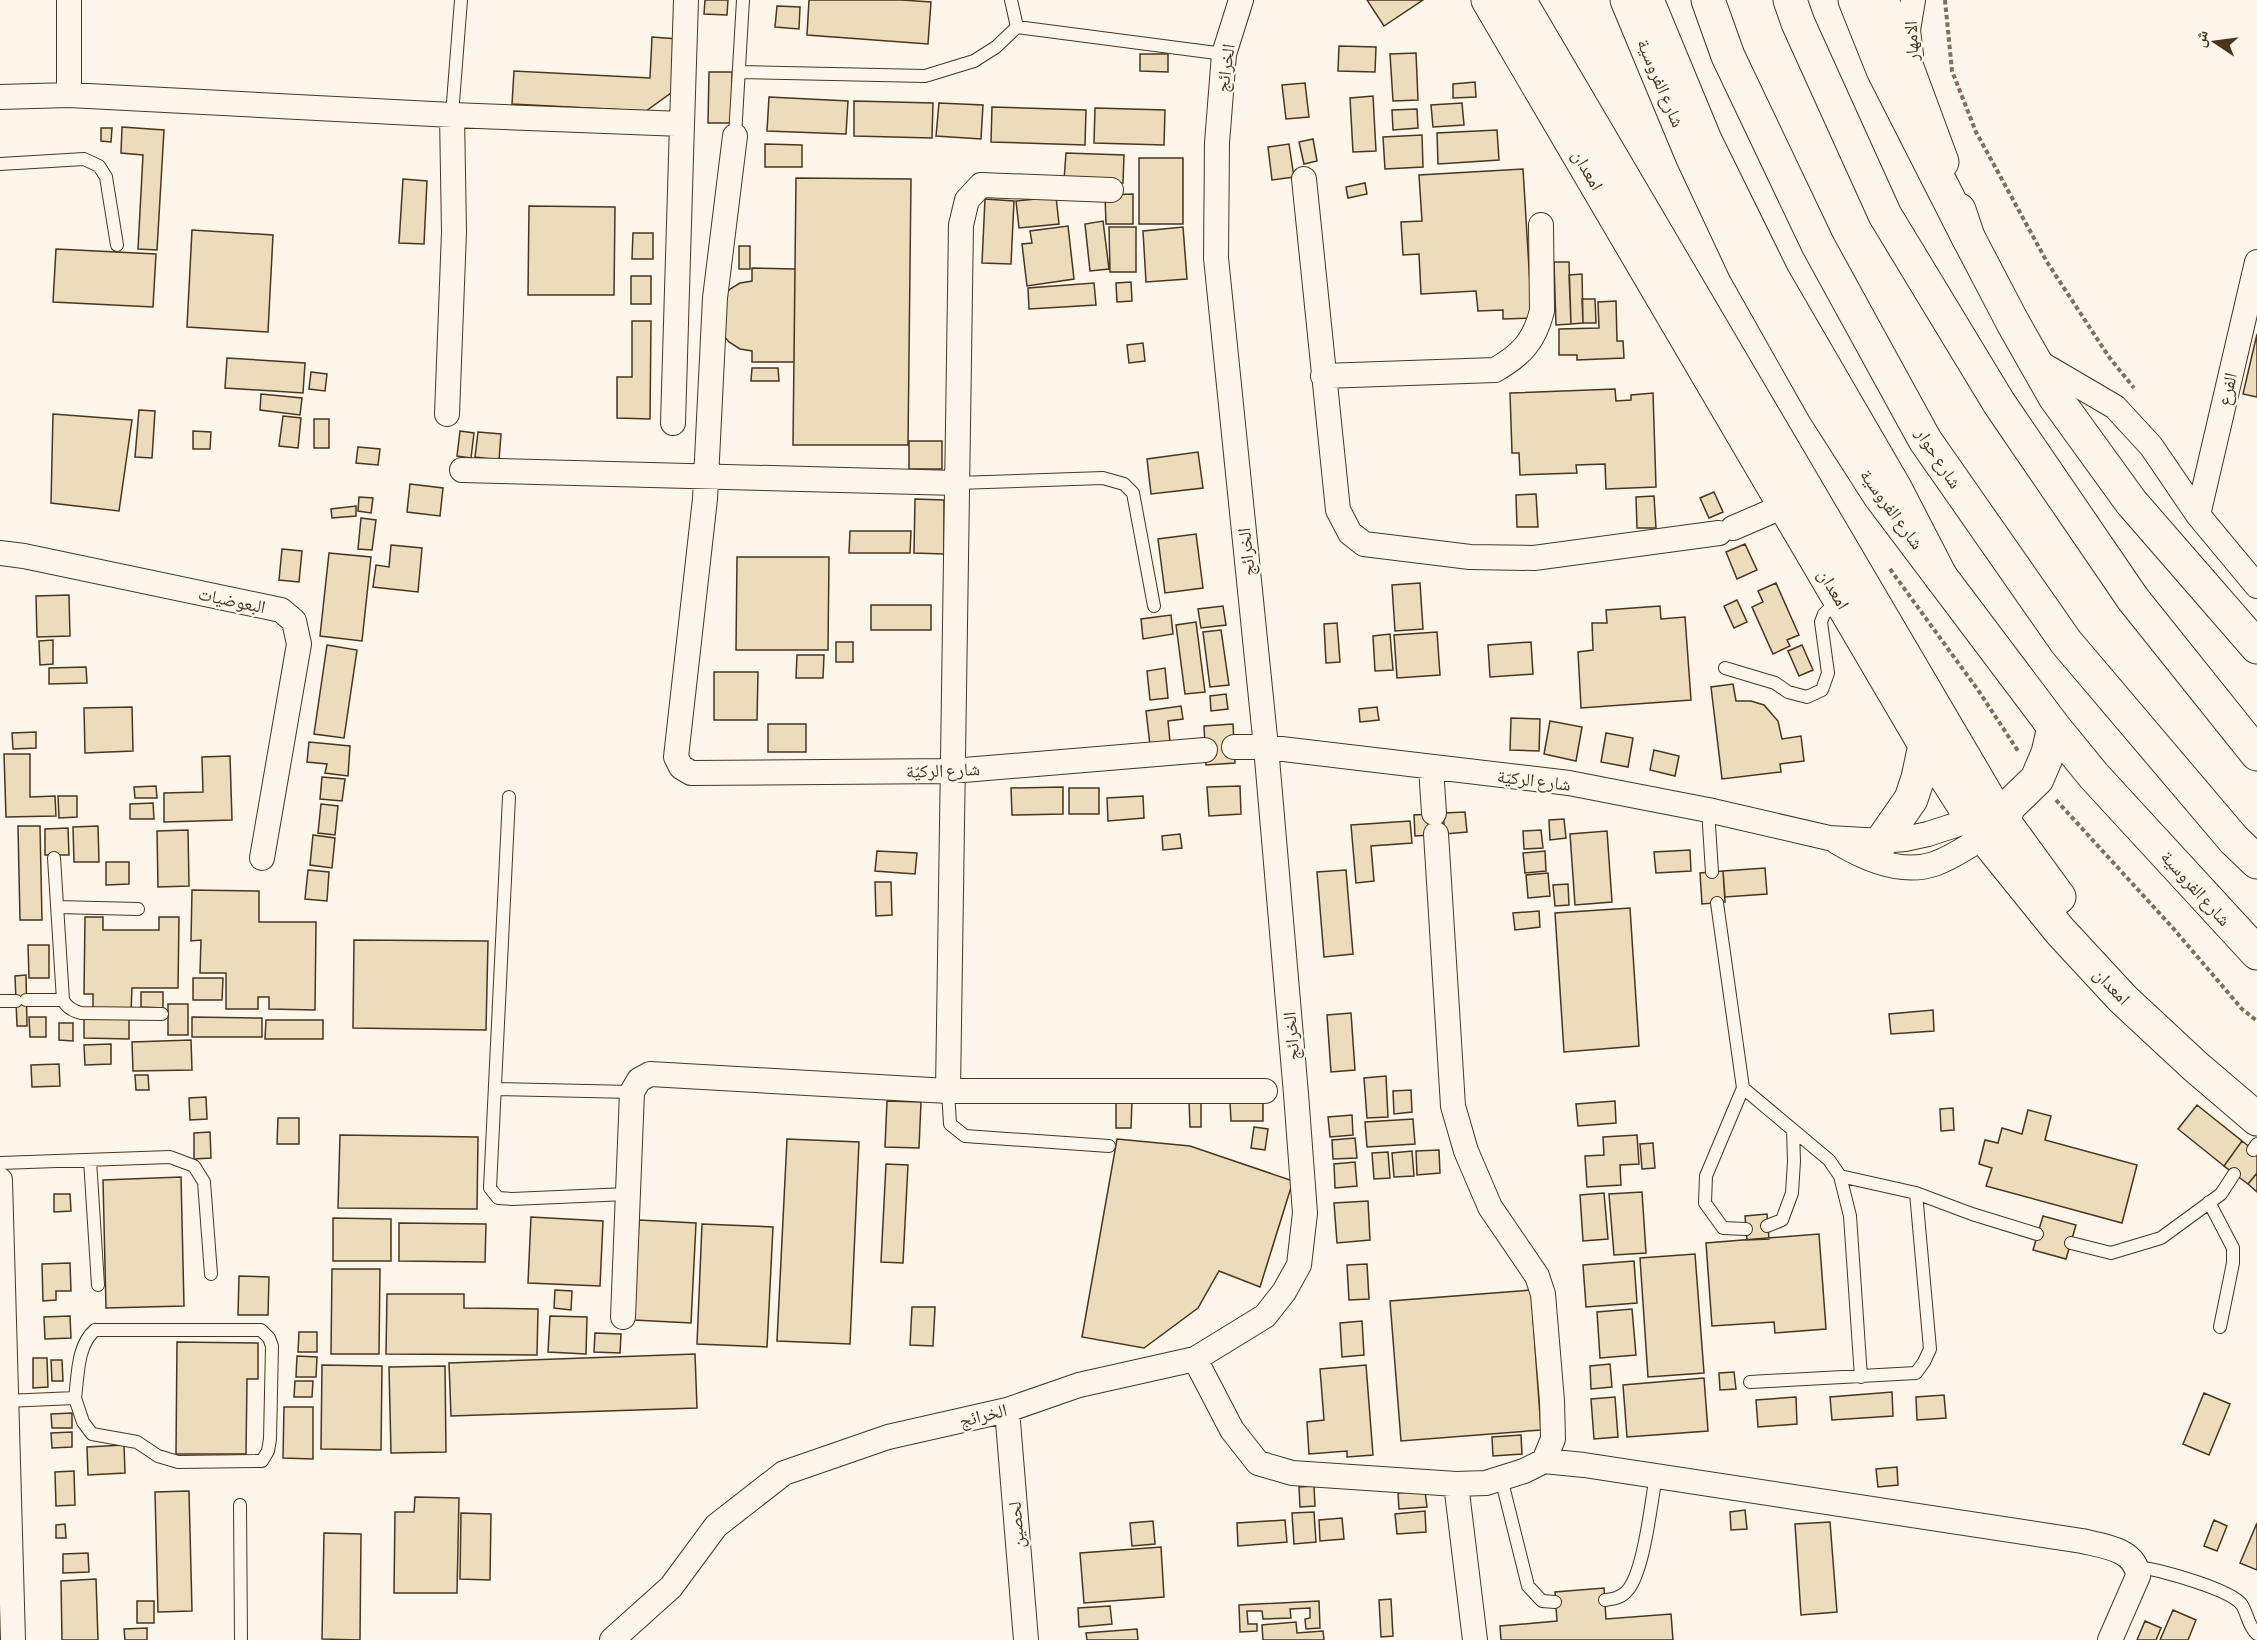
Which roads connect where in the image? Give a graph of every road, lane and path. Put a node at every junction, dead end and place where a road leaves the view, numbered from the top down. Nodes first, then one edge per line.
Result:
1 (69, 0) edge
2 (461, 0) edge
3 (686, 0) edge
4 (743, 0) edge
5 (1011, 0) edge
6 (1241, 0) edge
7 (1488, 0) edge
8 (1519, 0) edge
9 (1627, 0) edge
10 (1647, 0) edge
11 (1708, 0) edge
12 (1790, 0) edge
13 (1855, 0) edge
14 (1882, 0) edge
15 (1913, 0) edge
16 (1945, 0) edge
17 (1017, 27) junction
18 (1224, 54) junction
19 (739, 72) junction
20 (1914, 81) junction
21 (69, 95) junction
22 (0, 97) edge
23 (452, 115) junction
24 (682, 124) junction
25 (735, 136) joint
26 (0, 164) edge
27 (1304, 179) dead end
28 (1111, 190) dead end
29 (1540, 225) dead end
30 (1968, 237) junction
31 (117, 245) dead end
32 (2257, 262) edge
33 (2033, 358) junction
34 (1323, 376) junction
35 (2137, 392) dead end
36 (447, 414) dead end
37 (673, 423) dead end
38 (462, 470) dead end
39 (707, 477) junction
40 (957, 483) junction
41 (1784, 506) junction
42 (2198, 515) junction
43 (0, 553) edge
44 (1941, 577) junction
45 (2257, 586) edge
46 (1840, 600) junction
47 (1154, 606) dead end
48 (2257, 647) edge
49 (1725, 668) dead end
50 (2054, 726) junction
51 (1925, 745) junction
52 (1234, 747) dead end
53 (1266, 747) junction
54 (1205, 750) dead end
55 (2257, 754) edge
56 (1431, 767) junction
57 (952, 771) junction
58 (2094, 776) junction
59 (2037, 779) junction
60 (509, 797) dead end
61 (1708, 810) junction
62 (1992, 819) junction
63 (1830, 838) junction
64 (1882, 842) junction
65 (54, 858) dead end
66 (262, 858) dead end
67 (2257, 862) edge
68 (1712, 872) dead end
69 (1717, 903) dead end
70 (57, 907) junction
71 (138, 909) dead end
72 (2257, 953) edge
73 (63, 1000) junction
74 (0, 1001) edge
75 (162, 1014) dead end
76 (1743, 1088) junction
77 (495, 1089) junction
78 (948, 1091) junction
79 (1265, 1091) dead end
80 (2257, 1091) edge
81 (632, 1092) junction
82 (1793, 1130) junction
83 (2256, 1138) edge
84 (1109, 1146) dead end
85 (90, 1160) junction
86 (0, 1163) edge
87 (2234, 1174) dead end
88 (1840, 1176) junction
89 (0, 1180) edge
90 (1916, 1193) junction
91 (627, 1194) junction
92 (2209, 1202) junction
93 (1767, 1226) dead end
94 (1746, 1229) dead end
95 (2037, 1234) dead end
96 (2071, 1242) dead end
97 (211, 1274) dead end
98 (98, 1285) dead end
99 (623, 1317) dead end
100 (2220, 1327) dead end
101 (1195, 1359) junction
102 (1861, 1377) junction
103 (1750, 1382) dead end
104 (75, 1398) junction
105 (6, 1401) junction
106 (1006, 1410) junction
107 (1544, 1461) junction
108 (1656, 1476) junction
109 (1502, 1478) junction
110 (1456, 1484) junction
111 (240, 1505) dead end
112 (2137, 1567) junction
113 (1605, 1600) dead end
114 (1555, 1602) dead end
115 (2252, 1634) edge
116 (13, 1640) edge
117 (241, 1640) edge
118 (612, 1640) edge
119 (1026, 1640) edge
120 (1475, 1640) edge
121 (2110, 1640) edge

1 - 21 street
2 - 23 lane
3 - 24 street
4 - 19 lane
5 - 17 lane
6 - 18 street, الخرائج
7 - 41 main road, امعدان
8 - 62 main road, امعدان
9 - 44 main road, شارع الفروسية
10 - 44 main road
11 - 67 main road, شارع حوار
12 - 55 main road
13 - 30 main road
14 - 20 main road
15 - 20 street, الامهار
16 - 35 path
17 - 18 lane
17 - 19 lane
18 - 53 street, الخرائج
19 - 25 lane
20 - 30 main road
21 - 22 street
21 - 23 street
23 - 24 street
23 - 36 street
24 - 37 street
25 - 39 street
26 - 31 lane
27 - 34 street
28 - 40 street
29 - 34 street
30 - 33 main road
32 - 42 street, الفرع
33 - 42 street
33 - 48 main road
34 - 41 street
38 - 39 street
39 - 40 street
39 - 57 street, شارع الركيّة
40 - 47 lane
40 - 57 street
41 - 46 main road, امعدان
42 - 45 street
43 - 66 street, البعوضيات
44 - 50 main road, شارع الفروسية
46 - 49 lane
46 - 51 main road, امعدان
50 - 58 main road, شارع الفروسية
50 - 59 main road, شارع الركيّة
51 - 62 main road, امعدان
51 - 64 main road
52 - 53 street, شارع الركيّة
53 - 56 street, شارع الركيّة
53 - 101 street, الخرائج
54 - 57 street, شارع الركيّة
56 - 61 street, شارع الركيّة
56 - 107 street
57 - 78 street
58 - 59 main road
58 - 72 main road, شارع الفروسية
59 - 62 main road, شارع الركيّة
60 - 77 lane
61 - 63 street, شارع الركيّة
61 - 68 lane
62 - 63 street, شارع الركيّة
62 - 64 street, شارع الركيّة
62 - 80 main road, امعدان
62 - 83 main road, امعدان
63 - 64 street, شارع الركيّة
65 - 70 lane
69 - 76 lane
70 - 71 lane
70 - 73 lane
73 - 74 lane
73 - 75 lane
76 - 82 lane
76 - 94 lane
77 - 81 lane
77 - 91 lane
78 - 79 street
78 - 81 street
78 - 84 lane
81 - 91 street
82 - 88 lane
82 - 93 lane
85 - 86 lane
85 - 97 lane
85 - 98 lane
87 - 92 lane
88 - 90 lane
88 - 102 lane
89 - 105 street
90 - 95 lane
90 - 102 lane
91 - 99 street
92 - 96 lane
92 - 100 lane
101 - 106 street, الخرائج
101 - 110 street
102 - 103 lane
104 - 104 lane
104 - 105 lane
105 - 116 street
106 - 118 street, الخرائج
106 - 119 street, لحصين
107 - 108 street
107 - 109 street
108 - 112 street
108 - 113 lane
109 - 110 street
109 - 114 lane
110 - 120 street
111 - 117 lane
112 - 115 lane
112 - 121 street

